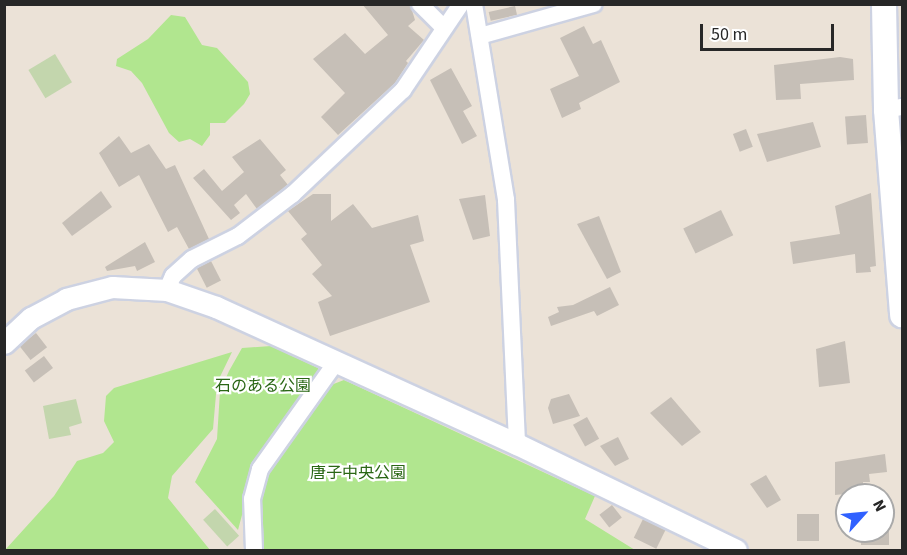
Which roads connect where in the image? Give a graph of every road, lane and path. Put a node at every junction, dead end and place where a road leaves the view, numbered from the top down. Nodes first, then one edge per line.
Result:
1 (420, 4) edge
2 (461, 4) edge
3 (474, 4) edge
4 (594, 4) edge
5 (884, 4) edge
6 (444, 28) junction
7 (480, 36) junction
8 (894, 109) edge
9 (167, 290) junction
10 (902, 305) edge
11 (903, 315) edge
12 (4, 342) edge
13 (335, 364) junction
14 (517, 444) junction
15 (254, 550) edge
16 (736, 550) edge

1 - 6 street
2 - 6 street
3 - 7 street
4 - 7 street
5 - 8 main road
6 - 9 street
7 - 14 street
8 - 10 main road
9 - 12 street
9 - 13 street
10 - 11 main road
13 - 14 street
13 - 15 street
14 - 16 street

